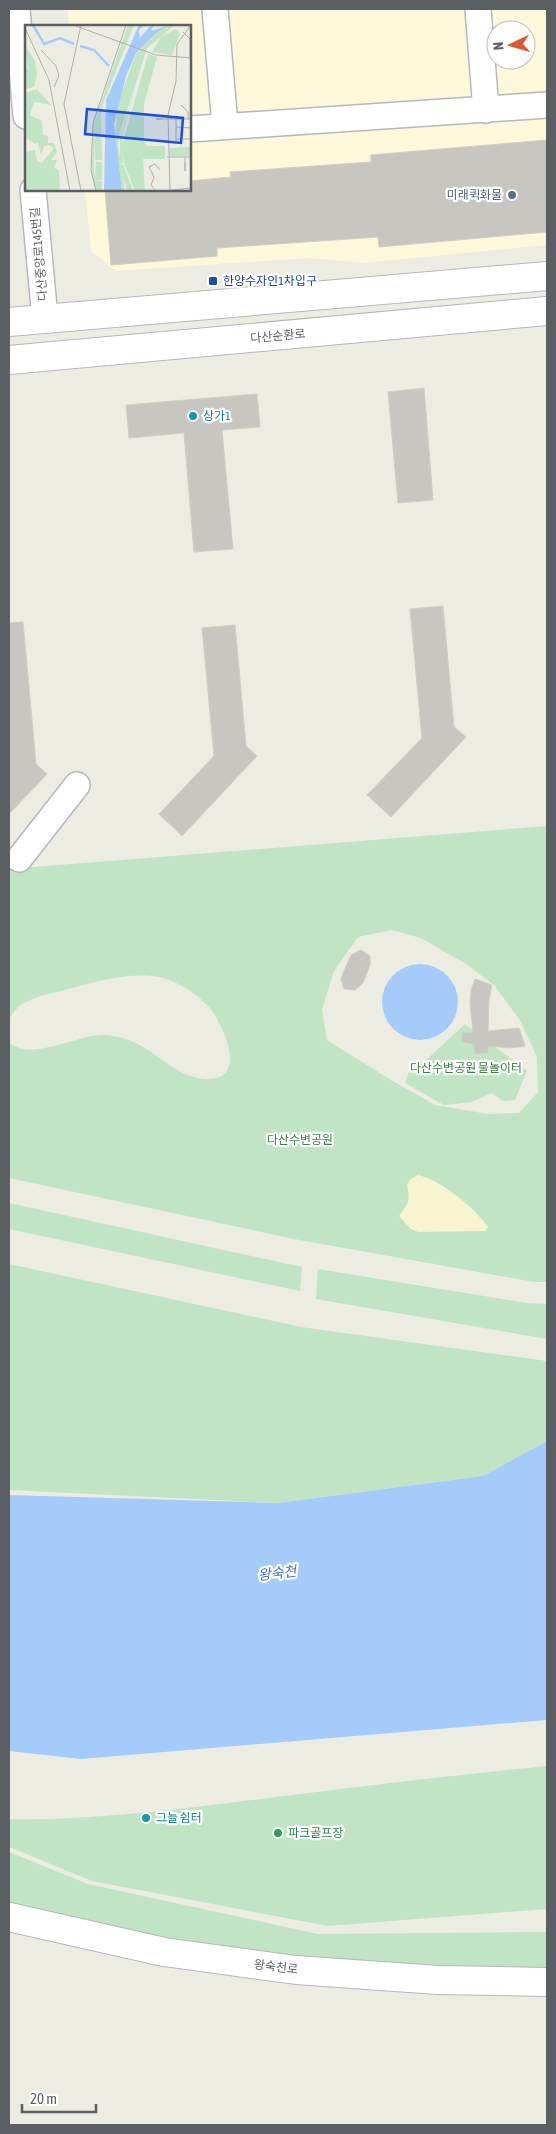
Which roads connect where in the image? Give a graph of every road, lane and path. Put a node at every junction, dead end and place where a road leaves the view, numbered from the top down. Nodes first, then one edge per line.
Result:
1 (17, 9) edge
2 (215, 9) edge
3 (478, 9) edge
4 (25, 104) edge
5 (547, 105) edge
6 (486, 110) junction
7 (225, 126) junction
8 (191, 129) edge
9 (33, 191) edge
10 (547, 276) edge
11 (547, 310) edge
12 (45, 318) junction
13 (9, 322) edge
14 (9, 360) edge
15 (77, 785) dead end
16 (20, 859) dead end
17 (9, 1917) edge
18 (547, 1982) edge

1 - 4 street
2 - 7 street
3 - 6 street
5 - 6 street
6 - 7 street
7 - 8 street
9 - 12 street, 다산중앙로145번길
10 - 12 street
11 - 14 street, 다산순환로
12 - 13 street
15 - 16 street
17 - 18 street, 왕숙천로

